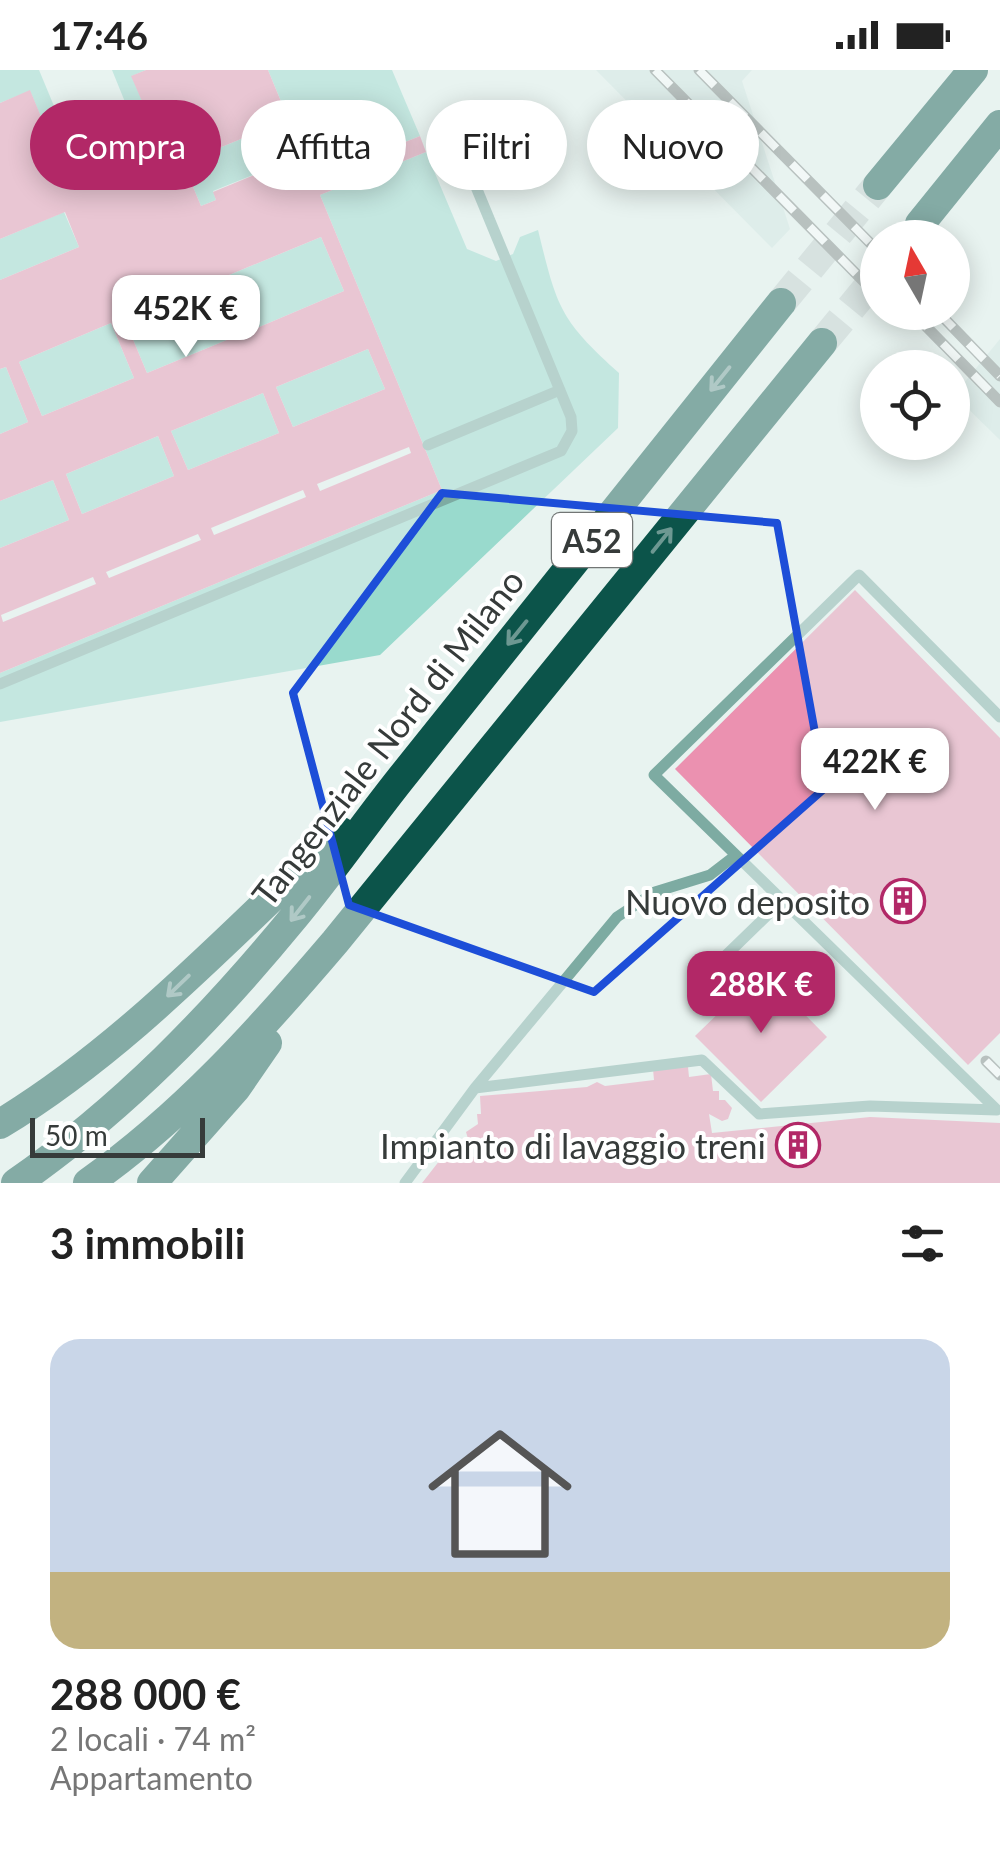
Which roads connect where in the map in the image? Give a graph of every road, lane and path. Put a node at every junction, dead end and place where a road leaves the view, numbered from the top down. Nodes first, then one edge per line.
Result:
1 (972, 70) edge
2 (1000, 126) edge
3 (878, 184) tunnel mouth
4 (476, 190) edge
5 (923, 220) edge
6 (781, 303) tunnel mouth
7 (822, 343) tunnel mouth
8 (560, 390) junction
9 (428, 445) dead end
10 (0, 684) edge
11 (1000, 717) edge
12 (402, 776) junction
13 (736, 855) junction
14 (782, 900) junction
15 (336, 942) junction
16 (722, 998) dead end
17 (475, 1088) junction
18 (0, 1124) edge
19 (16, 1183) edge
20 (88, 1183) edge
21 (152, 1183) edge
22 (404, 1183) edge

1 - 3 highway
2 - 5 highway
4 - 8 lane
6 -> 12 highway, Tangenziale Nord di Milano / A52
15 -> 7 highway, A52
8 - 9 lane
8 - 10 lane
11 - 13 lane
12 -> 18 highway
12 -> 19 highway, Tangenziale Nord di Milano / A52
13 - 14 lane
13 - 17 lane
14 - 16 lane
14 - 17 lane
15 - 20 highway, A52
15 - 21 highway
17 - 22 lane

